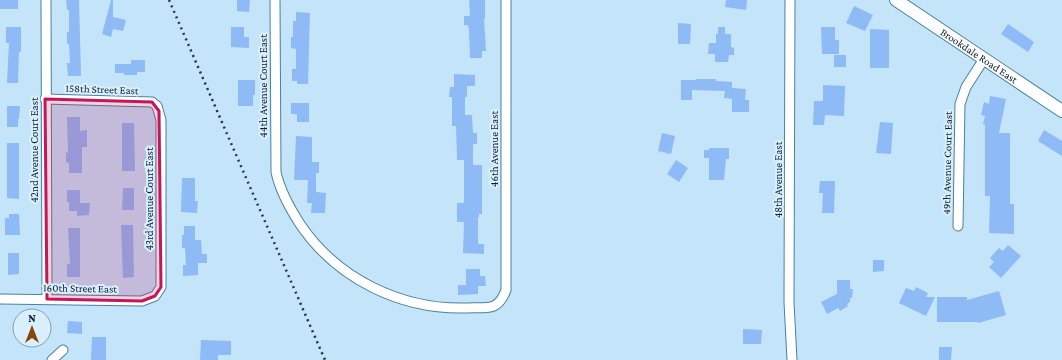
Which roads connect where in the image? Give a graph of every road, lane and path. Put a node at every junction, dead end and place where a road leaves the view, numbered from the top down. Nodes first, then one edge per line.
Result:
1 (46, 0) edge
2 (275, 0) edge
3 (506, 0) edge
4 (790, 0) edge
5 (896, 0) edge
6 (984, 59) junction
7 (45, 99) junction
8 (157, 106) joint
9 (1062, 111) edge
10 (958, 226) dead end
11 (158, 293) joint
12 (503, 297) joint
13 (0, 299) edge
14 (47, 299) junction
15 (63, 350) dead end
16 (52, 360) edge
17 (792, 360) edge

1 - 7 street, 42nd Avenue Court East
2 - 12 street, 44th Avenue Court East
3 - 12 street, 46th Avenue East
4 - 17 street, 48th Avenue East
5 - 6 main road, Brookdale Road East
6 - 9 main road, Brookdale Road East
6 - 10 street, 49th Avenue Court East
7 - 8 street, 158th Street East
7 - 14 street, 42nd Avenue Court East
8 - 11 street, 43rd Avenue Court East
11 - 14 street, 160th Street East
13 - 14 street, 160th Street East
15 - 16 street

